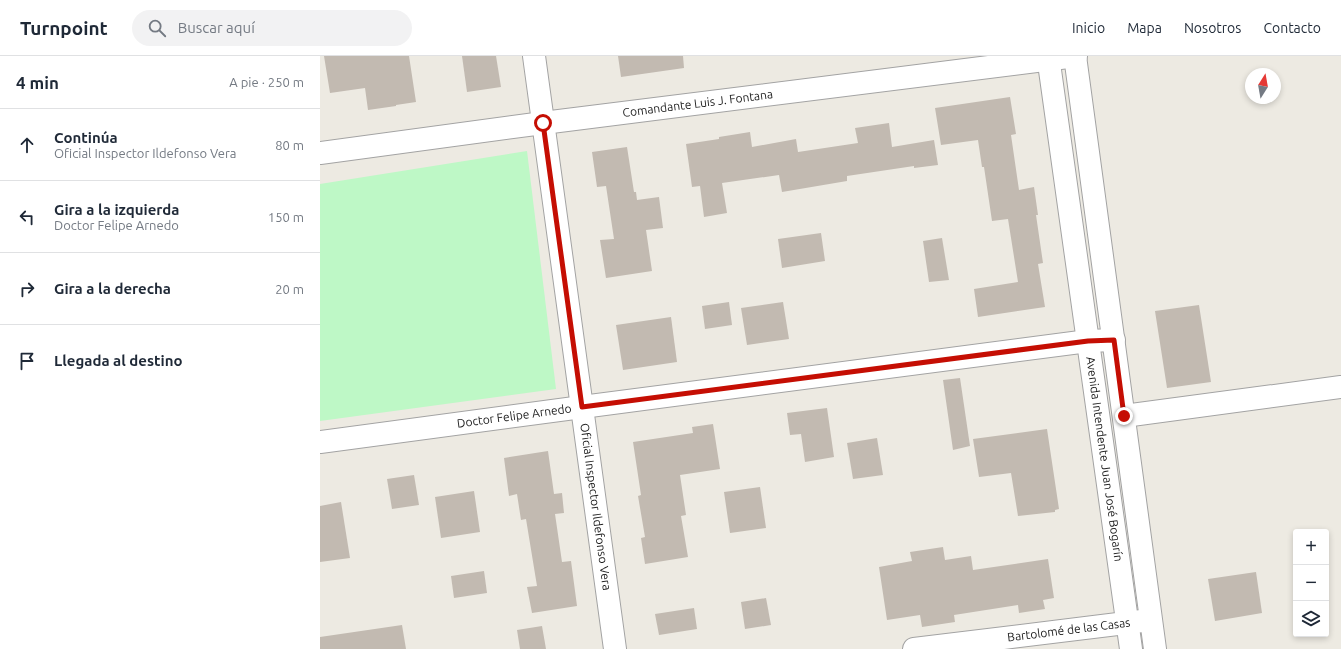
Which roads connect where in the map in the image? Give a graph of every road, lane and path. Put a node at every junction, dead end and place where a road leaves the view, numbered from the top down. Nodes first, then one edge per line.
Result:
1 (534, 56) edge
2 (1076, 56) edge
3 (1048, 58) edge
4 (543, 123) junction
5 (320, 153) edge
6 (1114, 340) junction
7 (1088, 341) junction
8 (1341, 387) edge
9 (582, 407) junction
10 (1124, 416) junction
11 (320, 442) edge
12 (1152, 620) junction
13 (1127, 622) junction
14 (615, 649) edge
15 (914, 649) edge
16 (1131, 649) edge
17 (1155, 649) edge

1 - 4 street, Oficial Inspector Ildefonso Vera
2 - 3 street, Comandante Luis J. Fontana
2 - 6 street, Avenida Intendente Juan José Bogarín
3 - 4 street, Comandante Luis J. Fontana
3 - 7 street, Avenida Intendente Juan José Bogarín
4 - 5 street, Comandante Luis J. Fontana
4 - 9 street, Oficial Inspector Ildefonso Vera
6 - 7 street, Doctor Felipe Arnedo
6 - 10 street, Avenida Intendente Juan José Bogarín
7 - 9 street, Doctor Felipe Arnedo
7 - 13 street, Avenida Intendente Juan José Bogarín
8 - 10 street
9 - 11 street, Doctor Felipe Arnedo
9 - 14 street, Oficial Inspector Ildefonso Vera
10 - 12 street, Avenida Intendente Juan José Bogarín
12 - 13 street, Bartolomé de las Casas
12 - 17 street, Avenida Intendente Juan José Bogarín
13 - 15 street, Bartolomé de las Casas
13 - 16 street, Avenida Intendente Juan José Bogarín

